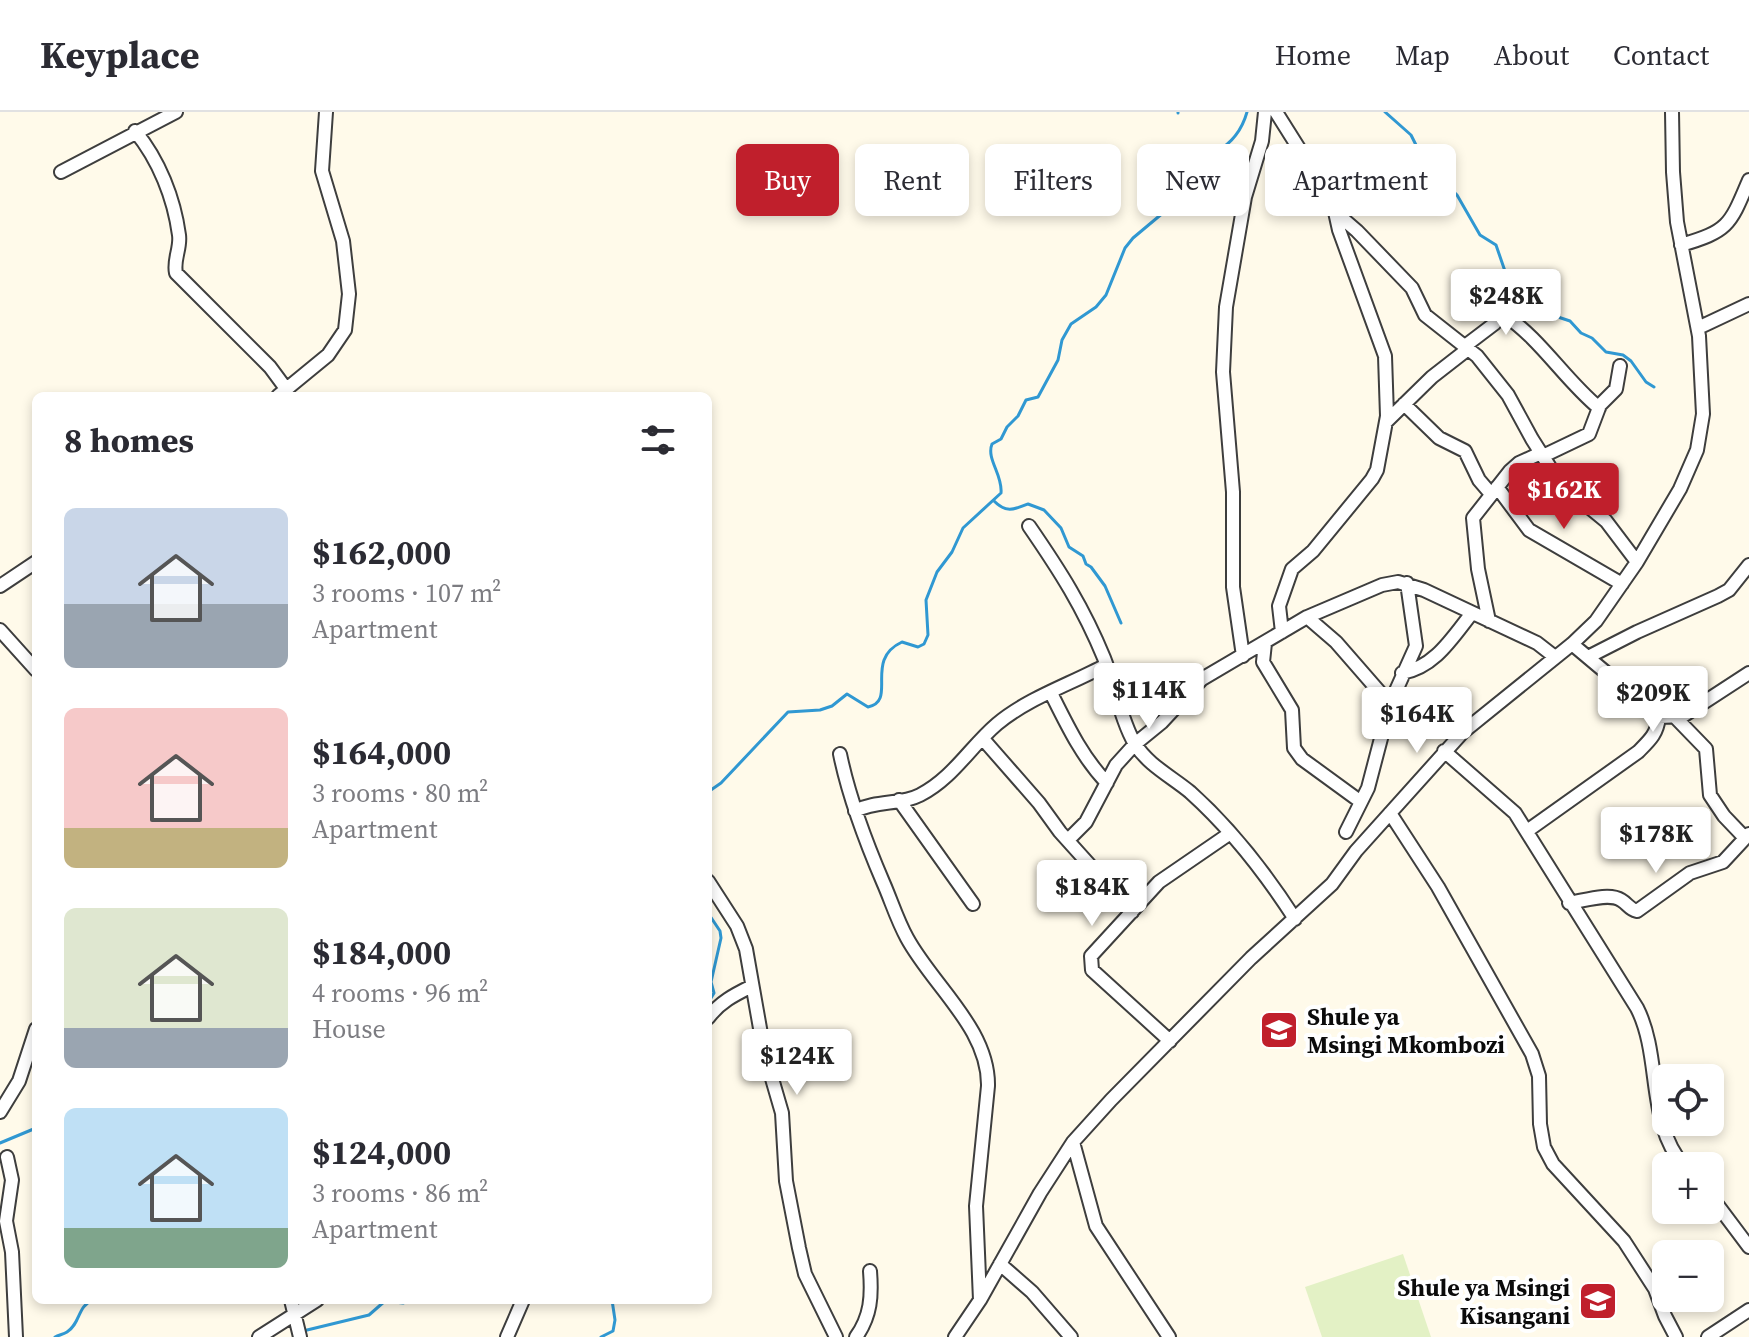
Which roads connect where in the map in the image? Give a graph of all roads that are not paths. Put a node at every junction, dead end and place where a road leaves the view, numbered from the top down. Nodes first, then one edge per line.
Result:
1 (176, 112) edge
2 (326, 112) edge
3 (1265, 112) edge
4 (1276, 112) edge
5 (1672, 112) edge
6 (135, 131) junction
7 (1296, 144) edge
8 (61, 172) dead end
9 (1749, 180) edge
10 (1336, 216) edge
11 (1340, 216) edge
12 (1681, 245) junction
13 (1519, 295) dead end
14 (1749, 304) edge
15 (1503, 314) junction
16 (1698, 328) junction
17 (1467, 347) junction
18 (1620, 366) dead end
19 (282, 392) edge
20 (283, 392) edge
21 (1404, 404) junction
22 (1599, 408) junction
23 (1386, 422) junction
24 (1542, 454) junction
25 (1494, 490) junction
26 (1029, 526) dead end
27 (1637, 562) junction
28 (32, 565) edge
29 (1749, 565) edge
30 (1407, 583) junction
31 (1622, 584) junction
32 (0, 586) edge
33 (1472, 613) junction
34 (1307, 617) junction
35 (1489, 621) junction
36 (0, 630) edge
37 (1282, 632) junction
38 (1265, 643) junction
39 (1572, 644) junction
40 (1243, 656) junction
41 (1555, 657) junction
42 (1588, 657) junction
43 (1106, 665) junction
44 (32, 666) edge
45 (1402, 673) junction
46 (1749, 673) edge
47 (1051, 693) junction
48 (1390, 704) junction
49 (1659, 717) junction
50 (1675, 717) junction
51 (983, 739) junction
52 (1135, 744) junction
53 (1444, 751) junction
54 (840, 754) dead end
55 (1107, 783) junction
56 (899, 800) junction
57 (1361, 802) junction
58 (855, 811) junction
59 (1390, 813) junction
60 (1527, 831) junction
61 (1346, 832) dead end
62 (1229, 834) junction
63 (1747, 836) edge
64 (1068, 840) junction
65 (712, 888) edge
66 (1569, 903) junction
67 (973, 904) dead end
68 (1132, 912) junction
69 (1295, 919) junction
70 (752, 986) junction
71 (712, 1012) edge
72 (32, 1041) edge
73 (1170, 1041) junction
74 (0, 1112) edge
75 (1073, 1142) junction
76 (1675, 1152) edge
77 (7, 1157) dead end
78 (1724, 1214) edge
79 (1749, 1247) edge
80 (1000, 1264) junction
81 (870, 1271) dead end
82 (14, 1273) junction
83 (0, 1282) edge
84 (980, 1300) junction
85 (292, 1304) edge
86 (311, 1304) edge
87 (521, 1304) edge
88 (1749, 1310) edge
89 (295, 1315) junction
90 (1059, 1324) junction
91 (16, 1337) edge
92 (259, 1337) edge
93 (300, 1337) edge
94 (507, 1337) edge
95 (836, 1337) edge
96 (856, 1337) edge
97 (955, 1337) edge
98 (1051, 1337) edge
99 (1071, 1337) edge
100 (1169, 1337) edge
101 (1676, 1337) edge
102 (1708, 1337) edge

1 - 6 street
2 - 20 street
3 - 40 street
4 - 7 street
5 - 12 street
6 - 8 street
6 - 19 street
9 - 12 street
10 - 23 street
11 - 17 street
12 - 16 street
13 - 15 street
14 - 16 street
15 - 17 street
15 - 22 street
16 - 27 street
17 - 21 street
17 - 24 street
18 - 22 street
21 - 23 street
21 - 25 street
22 - 24 street
23 - 37 street
24 - 25 street
24 - 27 street
25 - 31 street
25 - 35 street
26 - 43 street
27 - 31 street
28 - 32 street
29 - 42 street
30 - 33 street
30 - 34 street
30 - 45 street
31 - 39 street
33 - 35 street
33 - 45 street
34 - 37 street
34 - 48 street
35 - 41 street
36 - 44 street
37 - 38 street
38 - 40 street
38 - 57 street
39 - 41 street
39 - 42 street
40 - 52 street
41 - 53 street
42 - 49 street
43 - 47 street
43 - 52 street
45 - 48 street
46 - 50 street
47 - 51 street
47 - 55 street
48 - 57 street
49 - 50 street
49 - 60 street
50 - 63 street
51 - 56 street
51 - 64 street
52 - 55 street
52 - 62 street
53 - 59 street
53 - 60 street
54 - 58 street
55 - 64 street
56 - 58 street
56 - 67 street
57 - 61 street
58 - 84 street
59 - 69 street
59 - 101 street
60 - 66 street
62 - 68 street
62 - 69 street
63 - 66 street
64 - 68 street
65 - 70 street
66 - 76 street
68 - 73 street
69 - 73 street
70 - 71 street
70 - 95 street
72 - 74 street
73 - 75 street
75 - 80 street
75 - 100 street
77 - 82 street
78 - 79 street
80 - 84 street
80 - 90 street
81 - 96 street
82 - 83 street
82 - 91 street
84 - 97 street
85 - 89 street
86 - 89 street
87 - 94 street
88 - 102 street
89 - 92 street
89 - 93 street
90 - 98 street
90 - 99 street

